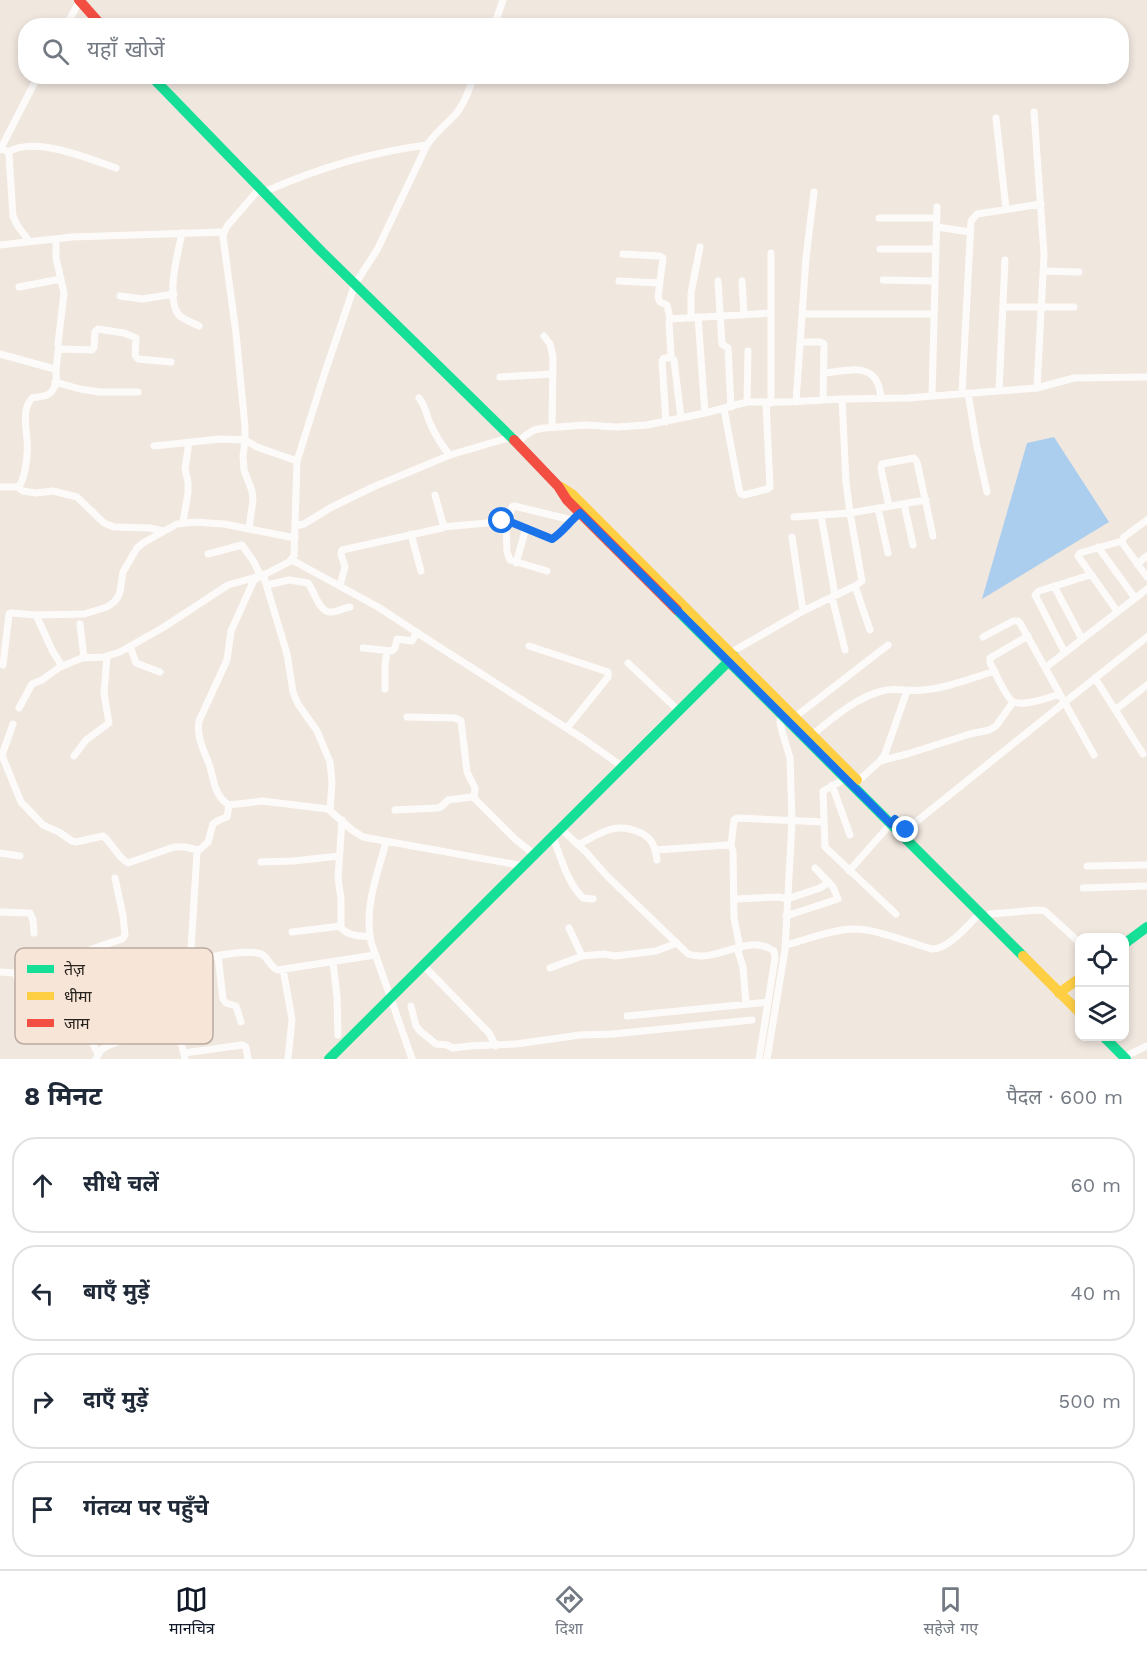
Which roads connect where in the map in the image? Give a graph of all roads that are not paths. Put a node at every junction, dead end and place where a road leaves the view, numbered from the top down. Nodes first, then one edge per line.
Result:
1 (79, 0) edge
2 (503, 0) edge
3 (70, 18) edge
4 (95, 18) edge
5 (497, 18) edge
6 (34, 84) edge
7 (159, 84) edge
8 (470, 84) edge
9 (1034, 112) dead end
10 (996, 118) dead end
11 (427, 145) junction
12 (3, 150) edge
13 (116, 168) dead end
14 (262, 190) junction
15 (814, 192) dead end
16 (1041, 204) junction
17 (938, 207) dead end
18 (1006, 209) junction
19 (879, 218) dead end
20 (937, 218) junction
21 (937, 227) junction
22 (224, 231) junction
23 (970, 232) junction
24 (182, 233) junction
25 (56, 239) junction
26 (29, 241) junction
27 (0, 245) edge
28 (700, 247) dead end
29 (880, 249) dead end
30 (936, 249) junction
31 (771, 253) dead end
32 (623, 254) dead end
33 (1005, 260) dead end
34 (1044, 271) junction
35 (1079, 272) dead end
36 (61, 279) junction
37 (883, 280) dead end
38 (619, 281) dead end
39 (718, 281) dead end
40 (742, 281) dead end
41 (935, 281) junction
42 (660, 283) junction
43 (355, 284) junction
44 (19, 287) dead end
45 (174, 294) junction
46 (120, 296) dead end
47 (1003, 307) junction
48 (1074, 307) dead end
49 (1041, 308) junction
50 (771, 313) junction
51 (802, 314) junction
52 (934, 314) junction
53 (744, 315) junction
54 (721, 316) junction
55 (694, 317) junction
56 (670, 319) junction
57 (199, 326) dead end
58 (544, 336) dead end
59 (800, 342) junction
60 (59, 351) junction
61 (748, 351) dead end
62 (0, 354) edge
63 (670, 357) junction
64 (171, 362) dead end
65 (56, 371) junction
66 (824, 373) junction
67 (553, 374) junction
68 (501, 377) dead end
69 (1147, 377) edge
70 (56, 382) junction
71 (1036, 388) junction
72 (999, 391) junction
73 (138, 392) dead end
74 (965, 393) junction
75 (932, 396) junction
76 (881, 398) junction
77 (419, 399) dead end
78 (842, 399) junction
79 (823, 400) junction
80 (747, 402) junction
81 (792, 402) junction
82 (768, 403) junction
83 (727, 408) junction
84 (705, 413) junction
85 (681, 418) junction
86 (666, 422) junction
87 (552, 427) junction
88 (245, 440) junction
89 (514, 440) junction
90 (189, 442) junction
91 (154, 446) dead end
92 (450, 455) junction
93 (297, 461) junction
94 (558, 486) junction
95 (0, 487) edge
96 (18, 487) junction
97 (987, 492) dead end
98 (435, 495) dead end
99 (926, 500) junction
100 (904, 504) junction
101 (889, 506) junction
102 (878, 508) junction
103 (850, 513) junction
104 (821, 515) junction
105 (576, 516) junction
106 (794, 517) dead end
107 (1147, 520) edge
108 (507, 521) junction
109 (183, 522) junction
110 (295, 526) junction
111 (443, 527) junction
112 (249, 528) junction
113 (526, 528) junction
114 (163, 531) junction
115 (411, 534) junction
116 (933, 536) dead end
117 (792, 537) dead end
118 (295, 538) junction
119 (1122, 541) junction
120 (913, 545) dead end
121 (1098, 547) junction
122 (888, 553) dead end
123 (208, 554) dead end
124 (1147, 556) edge
125 (292, 560) junction
126 (516, 562) junction
127 (1137, 564) junction
128 (421, 571) dead end
129 (547, 571) dead end
130 (260, 575) junction
131 (1090, 575) junction
132 (1147, 577) edge
133 (267, 585) junction
134 (339, 585) junction
135 (855, 586) junction
136 (1054, 586) junction
137 (1147, 589) edge
138 (834, 596) junction
139 (1135, 598) junction
140 (350, 607) dead end
141 (803, 611) junction
142 (1117, 611) junction
143 (36, 615) junction
144 (80, 624) dead end
145 (870, 630) dead end
146 (417, 632) junction
147 (1028, 636) junction
148 (983, 637) dead end
149 (1147, 637) edge
150 (1082, 639) junction
151 (888, 645) dead end
152 (130, 646) junction
153 (529, 646) dead end
154 (363, 648) dead end
155 (844, 650) dead end
156 (387, 651) junction
157 (1065, 652) junction
158 (107, 657) junction
159 (731, 657) junction
160 (84, 658) junction
161 (628, 663) dead end
162 (3, 665) dead end
163 (62, 666) junction
164 (1045, 668) junction
165 (995, 671) junction
166 (160, 672) dead end
167 (1095, 678) junction
168 (1147, 685) edge
169 (385, 689) dead end
170 (907, 691) junction
171 (1060, 694) junction
172 (1013, 702) junction
173 (1065, 702) junction
174 (19, 708) dead end
175 (1115, 710) junction
176 (679, 711) junction
177 (782, 711) junction
178 (407, 717) dead end
179 (795, 717) junction
180 (13, 724) dead end
181 (567, 728) junction
182 (812, 735) junction
183 (1143, 754) dead end
184 (1, 755) edge
185 (1094, 755) dead end
186 (74, 756) dead end
187 (880, 761) junction
188 (623, 767) junction
189 (845, 779) junction
190 (858, 781) junction
191 (832, 785) junction
192 (474, 798) junction
193 (229, 805) junction
194 (330, 810) junction
195 (395, 810) dead end
196 (342, 820) junction
197 (789, 821) junction
198 (893, 821) junction
199 (824, 822) junction
200 (561, 829) junction
201 (906, 830) junction
202 (850, 835) dead end
203 (553, 837) junction
204 (386, 842) junction
205 (578, 844) junction
206 (731, 846) junction
207 (198, 850) junction
208 (656, 850) junction
209 (0, 853) edge
210 (535, 855) junction
211 (20, 856) dead end
212 (339, 856) junction
213 (657, 860) dead end
214 (261, 862) dead end
215 (1147, 865) edge
216 (524, 866) junction
217 (1087, 866) dead end
218 (815, 868) dead end
219 (849, 871) junction
220 (115, 878) dead end
221 (829, 882) junction
222 (1147, 886) edge
223 (1083, 888) dead end
224 (785, 898) junction
225 (593, 899) dead end
226 (735, 899) junction
227 (0, 912) edge
228 (896, 914) dead end
229 (985, 914) junction
230 (786, 916) junction
231 (341, 926) junction
232 (1147, 927) edge
233 (569, 928) dead end
234 (292, 932) dead end
235 (34, 933) dead end
236 (370, 936) junction
237 (1075, 939) edge
238 (1129, 941) edge
239 (677, 943) junction
240 (97, 948) edge
241 (191, 948) edge
242 (739, 948) junction
243 (781, 949) junction
244 (375, 955) junction
245 (218, 956) junction
246 (582, 956) junction
247 (213, 957) edge
248 (333, 962) junction
249 (423, 965) junction
250 (550, 968) dead end
251 (283, 969) junction
252 (0, 972) edge
253 (15, 973) edge
254 (1075, 982) edge
255 (1062, 991) junction
256 (390, 997) junction
257 (1075, 1000) edge
258 (768, 1002) junction
259 (746, 1004) junction
260 (411, 1006) dead end
261 (1075, 1007) edge
262 (627, 1016) dead end
263 (752, 1020) dead end
264 (241, 1022) dead end
265 (338, 1035) dead end
266 (1109, 1041) edge
267 (1117, 1041) edge
268 (112, 1044) edge
269 (496, 1046) junction
270 (1147, 1046) edge
271 (97, 1056) edge
272 (184, 1056) edge
273 (1130, 1057) edge
274 (248, 1059) edge
275 (288, 1059) edge
276 (329, 1059) edge
277 (412, 1059) edge
278 (759, 1059) edge
279 (767, 1059) edge

1 - 3 street
1 - 4 main road
2 - 5 street
6 - 12 street
7 - 14 main road
8 - 11 street
9 - 16 street
10 - 18 street
11 - 14 street
11 - 43 street
12 - 13 street
12 - 26 street
14 - 22 street
14 - 43 main road
15 - 51 street
16 - 18 street
16 - 34 street
17 - 20 street
18 - 23 street
19 - 20 street
20 - 21 street
21 - 23 street
21 - 30 street
22 - 24 street
22 - 88 street
23 - 74 street
24 - 25 street
24 - 45 street
25 - 26 street
25 - 36 street
26 - 27 street
28 - 55 street
29 - 30 street
30 - 41 street
31 - 50 street
32 - 42 street
33 - 47 street
34 - 35 street
34 - 49 street
36 - 44 street
36 - 60 street
37 - 41 street
38 - 42 street
39 - 54 street
40 - 53 street
41 - 52 street
42 - 56 street
43 - 89 main road
43 - 93 street
45 - 46 street
45 - 57 street
47 - 49 street
47 - 72 street
48 - 49 street
49 - 71 street
50 - 53 street
50 - 82 street
51 - 52 street
51 - 59 street
52 - 75 street
53 - 54 street
54 - 55 street
54 - 83 street
55 - 56 street
55 - 84 street
56 - 63 street
58 - 67 street
59 - 66 street
59 - 81 street
60 - 64 street
60 - 65 street
61 - 80 street
62 - 65 street
63 - 85 street
63 - 86 street
65 - 70 street
66 - 76 street
66 - 79 street
67 - 68 street
67 - 87 street
69 - 71 street
70 - 73 street
70 - 96 street
71 - 72 street
72 - 74 street
74 - 75 street
74 - 97 street
75 - 76 street
76 - 78 street
77 - 92 street
78 - 79 street
78 - 103 street
79 - 81 street
80 - 82 street
80 - 83 street
81 - 82 street
82 - 83 street
83 - 84 street
84 - 85 street
85 - 86 street
86 - 87 street
87 - 89 street
88 - 90 street
88 - 93 street
88 - 112 street
89 - 92 street
89 - 94 main road
90 - 91 street
90 - 109 street
92 - 110 street
93 - 110 street
94 - 105 main road
94 - 159 main road
95 - 96 street
96 - 114 street
98 - 111 street
99 - 100 street
99 - 101 street
99 - 116 street
100 - 101 street
100 - 120 street
101 - 102 street
102 - 103 street
102 - 122 street
103 - 104 street
103 - 135 street
104 - 106 street
104 - 138 street
105 - 108 street
105 - 113 street
105 - 159 main road
107 - 119 street
108 - 111 street
108 - 113 street
108 - 126 street
109 - 112 street
109 - 114 street
110 - 118 street
111 - 115 street
112 - 118 street
113 - 126 street
114 - 143 street
115 - 128 street
115 - 134 street
117 - 141 street
118 - 125 street
119 - 121 street
119 - 127 street
121 - 131 street
121 - 139 street
123 - 130 street
124 - 127 street
125 - 130 street
125 - 134 street
126 - 129 street
127 - 132 street
130 - 133 street
130 - 152 street
130 - 193 street
131 - 136 street
131 - 142 street
133 - 140 street
133 - 194 street
134 - 146 street
135 - 138 street
135 - 145 street
136 - 150 street
136 - 157 street
137 - 139 street
138 - 141 street
138 - 155 street
139 - 142 street
141 - 159 street
142 - 150 street
143 - 162 street
143 - 163 street
144 - 160 street
146 - 156 street
146 - 181 street
147 - 148 street
147 - 164 street
147 - 165 street
149 - 167 street
150 - 157 street
151 - 179 street
152 - 158 street
152 - 166 street
153 - 181 street
154 - 156 street
156 - 169 street
157 - 164 street
158 - 160 street
158 - 186 street
159 - 176 main road
159 - 177 main road
160 - 163 street
161 - 176 street
163 - 174 street
164 - 171 street
165 - 170 street
165 - 172 street
167 - 173 street
167 - 175 street
168 - 175 street
170 - 182 street
170 - 187 street
171 - 172 street
171 - 173 street
172 - 187 street
173 - 185 street
173 - 201 street
175 - 183 street
176 - 188 main road
177 - 179 main road
177 - 189 main road
177 - 197 street
178 - 192 street
179 - 182 main road
180 - 184 street
181 - 188 street
182 - 190 main road
184 - 207 street
187 - 190 street
188 - 200 main road
189 - 191 street
189 - 198 main road
190 - 198 main road
191 - 199 street
191 - 202 street
192 - 195 street
192 - 210 street
193 - 194 street
193 - 207 street
194 - 196 street
196 - 204 street
196 - 212 street
197 - 199 street
197 - 206 street
197 - 224 street
198 - 201 main road
198 - 219 street
198 - 229 main road
199 - 219 street
200 - 203 main road
200 - 205 street
201 - 229 main road
203 - 210 main road
203 - 225 street
204 - 216 street
204 - 236 street
205 - 208 street
205 - 239 street
206 - 208 street
206 - 226 street
207 - 241 street
208 - 213 street
209 - 211 street
210 - 216 main road
212 - 214 street
212 - 231 street
215 - 217 street
216 - 249 main road
218 - 221 street
219 - 228 street
220 - 240 street
221 - 224 street
221 - 230 street
222 - 223 street
224 - 226 street
224 - 230 street
226 - 242 street
227 - 235 street
229 - 237 street
229 - 243 street
229 - 255 main road
230 - 243 street
231 - 234 street
231 - 236 street
232 - 238 main road
233 - 246 street
236 - 244 street
239 - 242 street
239 - 246 street
242 - 243 street
242 - 259 street
243 - 258 street
243 - 279 street
244 - 248 street
244 - 256 street
245 - 247 street
245 - 251 street
245 - 264 street
246 - 250 street
248 - 251 street
248 - 265 street
249 - 256 main road
249 - 269 street
251 - 275 street
252 - 253 street
254 - 255 main road
255 - 257 main road
255 - 261 main road
256 - 276 main road
256 - 277 street
258 - 259 street
258 - 278 street
259 - 262 street
260 - 269 street
263 - 269 street
266 - 273 main road
267 - 273 main road
268 - 271 street
270 - 273 street
272 - 274 street

